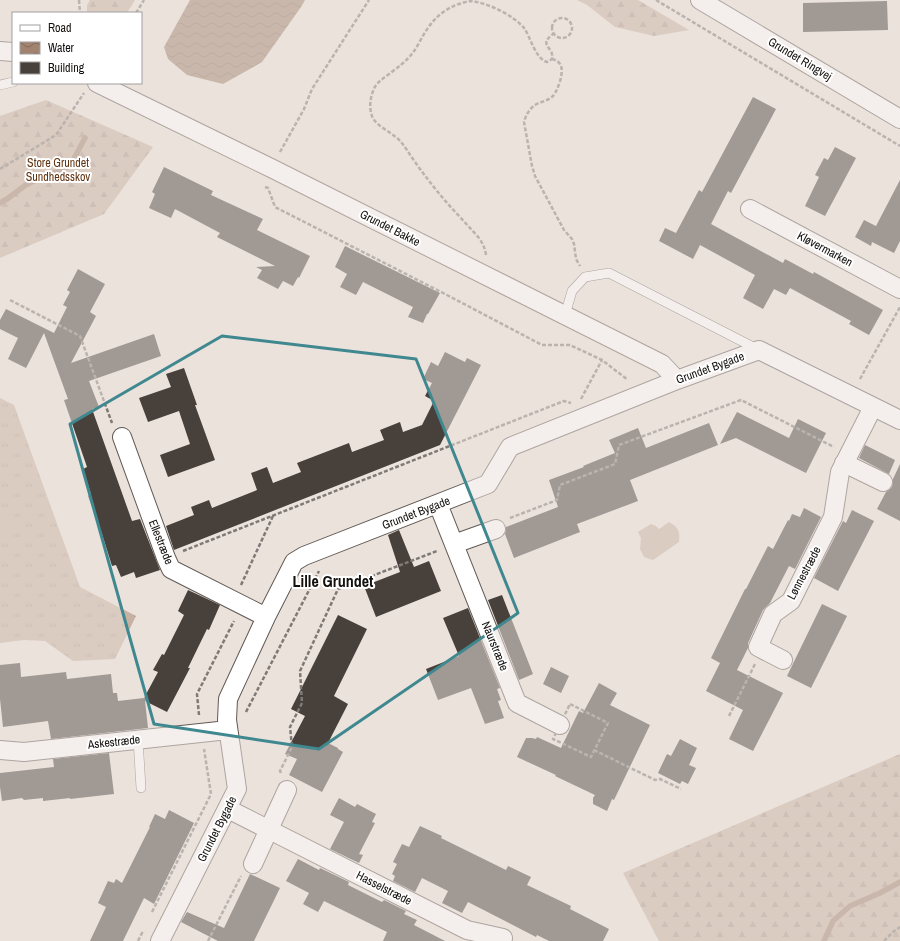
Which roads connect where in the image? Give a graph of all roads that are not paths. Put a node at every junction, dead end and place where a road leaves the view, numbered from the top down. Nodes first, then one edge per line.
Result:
1 (700, 0) edge
2 (0, 51) edge
3 (12, 52) edge
4 (12, 82) edge
5 (0, 85) edge
6 (91, 90) edge
7 (900, 119) edge
8 (750, 209) dead end
9 (900, 289) edge
10 (565, 315) junction
11 (759, 350) junction
12 (677, 380) junction
13 (873, 407) junction
14 (900, 420) edge
15 (122, 437) road end
16 (846, 459) junction
17 (883, 482) dead end
18 (438, 504) junction
19 (496, 529) road end
20 (454, 544) junction
21 (266, 617) junction
22 (783, 660) dead end
23 (560, 725) road end
24 (228, 730) junction
25 (138, 739) junction
26 (0, 750) edge
27 (141, 788) dead end
28 (287, 790) road end
29 (228, 809) junction
30 (268, 830) junction
31 (253, 864) road end
32 (503, 938) dead end
33 (160, 941) edge

1 - 7 street, Grundet Ringvej
2 - 3 street
4 - 5 lane
6 - 10 street, Grundet Bakke
8 - 9 street, Kløvermarken
10 - 11 lane
10 - 12 street, Grundet Bakke
11 - 12 street, Grundet Bygade
11 - 13 street, Grundet Bygade
12 - 18 street, Grundet Bygade
13 - 14 street, Grundet Bygade
13 - 16 street, Lønnestræde
15 - 21 street, Ellestræde
16 - 17 street
16 - 22 street, Lønnestræde
18 - 20 street, Naurstræde
18 - 21 street, Grundet Bygade
19 - 20 street
20 - 23 street, Naurstræde
21 - 24 street, Grundet Bygade
24 - 25 street, Askestræde
24 - 29 street, Grundet Bygade
25 - 26 street, Askestræde
25 - 27 lane
28 - 30 street
29 - 30 street, Hasselstræde
29 - 33 street, Grundet Bygade
30 - 31 street
30 - 32 street, Hasselstræde

